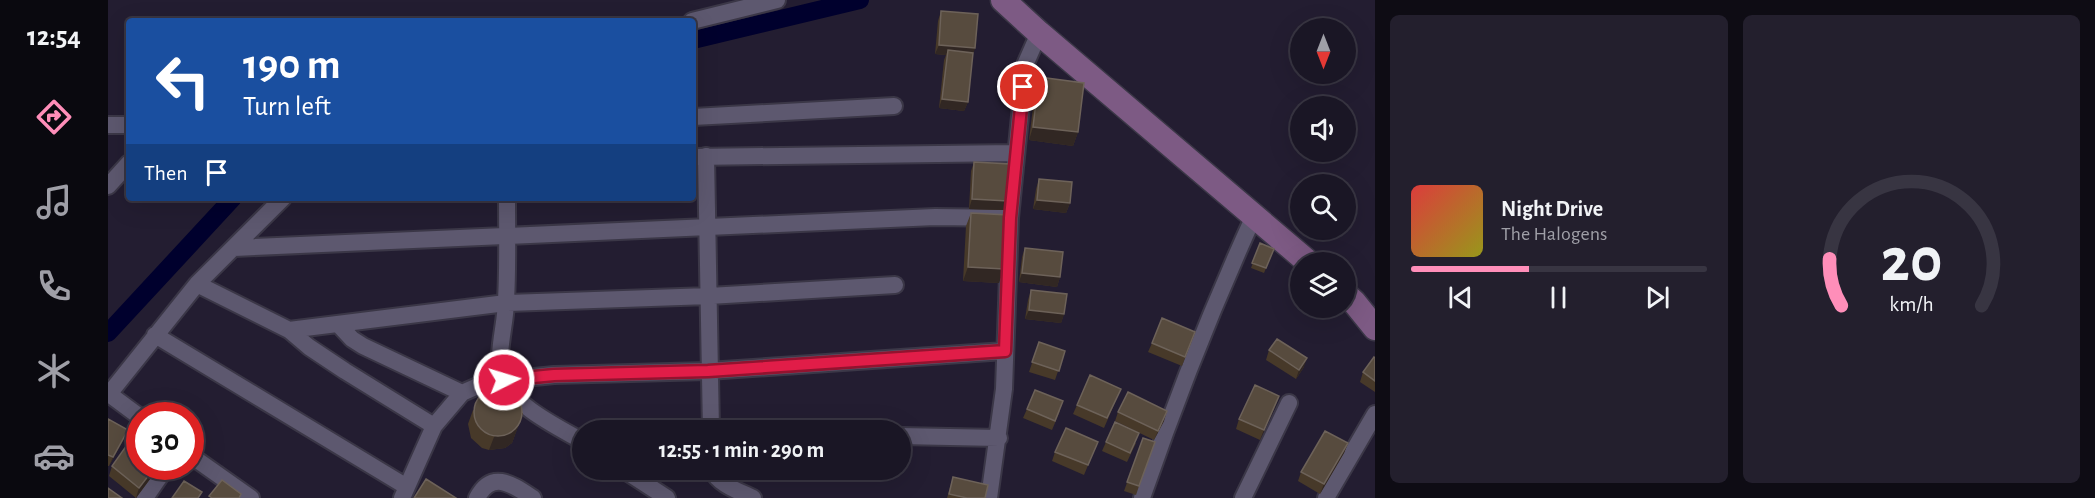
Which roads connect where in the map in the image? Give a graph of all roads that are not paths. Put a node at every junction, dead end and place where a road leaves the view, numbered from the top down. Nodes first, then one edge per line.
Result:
1 (777, 0) edge
2 (1003, 0) edge
3 (696, 20) edge
4 (1039, 33) junction
5 (894, 106) dead end
6 (696, 117) edge
7 (108, 125) edge
8 (126, 125) edge
9 (1017, 153) junction
10 (700, 157) edge
11 (126, 166) edge
12 (108, 186) edge
13 (281, 201) edge
14 (507, 201) edge
15 (1254, 216) junction
16 (1010, 218) junction
17 (708, 226) junction
18 (507, 237) junction
19 (234, 248) junction
20 (1296, 252) edge
21 (197, 284) junction
22 (895, 285) dead end
23 (709, 296) junction
24 (507, 303) junction
25 (1356, 304) edge
26 (338, 324) junction
27 (1375, 328) edge
28 (289, 330) junction
29 (155, 335) junction
30 (1005, 351) junction
31 (708, 371) junction
32 (504, 380) junction
33 (462, 393) junction
34 (108, 395) edge
35 (1289, 403) dead end
36 (126, 407) edge
37 (1375, 414) edge
38 (710, 420) edge
39 (434, 426) junction
40 (572, 435) edge
41 (911, 436) edge
42 (999, 438) junction
43 (204, 465) edge
44 (157, 480) edge
45 (639, 480) edge
46 (720, 480) edge
47 (404, 492) edge
48 (145, 498) edge
49 (251, 498) edge
50 (477, 498) edge
51 (533, 498) edge
52 (666, 498) edge
53 (753, 498) edge
54 (989, 498) edge
55 (1142, 498) edge
56 (1243, 498) edge
57 (1326, 498) edge

1 - 3 street
2 - 4 main road
4 - 9 street
4 - 15 main road
5 - 6 street
7 - 8 street
9 - 10 street
9 - 16 street
10 - 17 street
11 - 12 street
13 - 19 street
14 - 18 street
15 - 20 main road
15 - 55 street
16 - 17 street
16 - 30 street
17 - 18 street
17 - 23 street
18 - 19 street
18 - 24 street
19 - 21 street
21 - 28 street
21 - 29 street
22 - 23 street
23 - 24 street
23 - 31 street
24 - 26 street
24 - 32 street
25 - 27 main road
26 - 28 street
26 - 33 street
28 - 39 street
29 - 34 street
29 - 47 street
30 - 31 street
30 - 42 street
31 - 32 street
31 - 38 street
32 - 33 street
32 - 40 street
33 - 39 street
34 - 36 street
35 - 56 street
37 - 57 street
39 - 47 street
41 - 42 street
42 - 54 street
43 - 49 street
44 - 48 street
45 - 52 street
46 - 53 street
50 - 51 street

